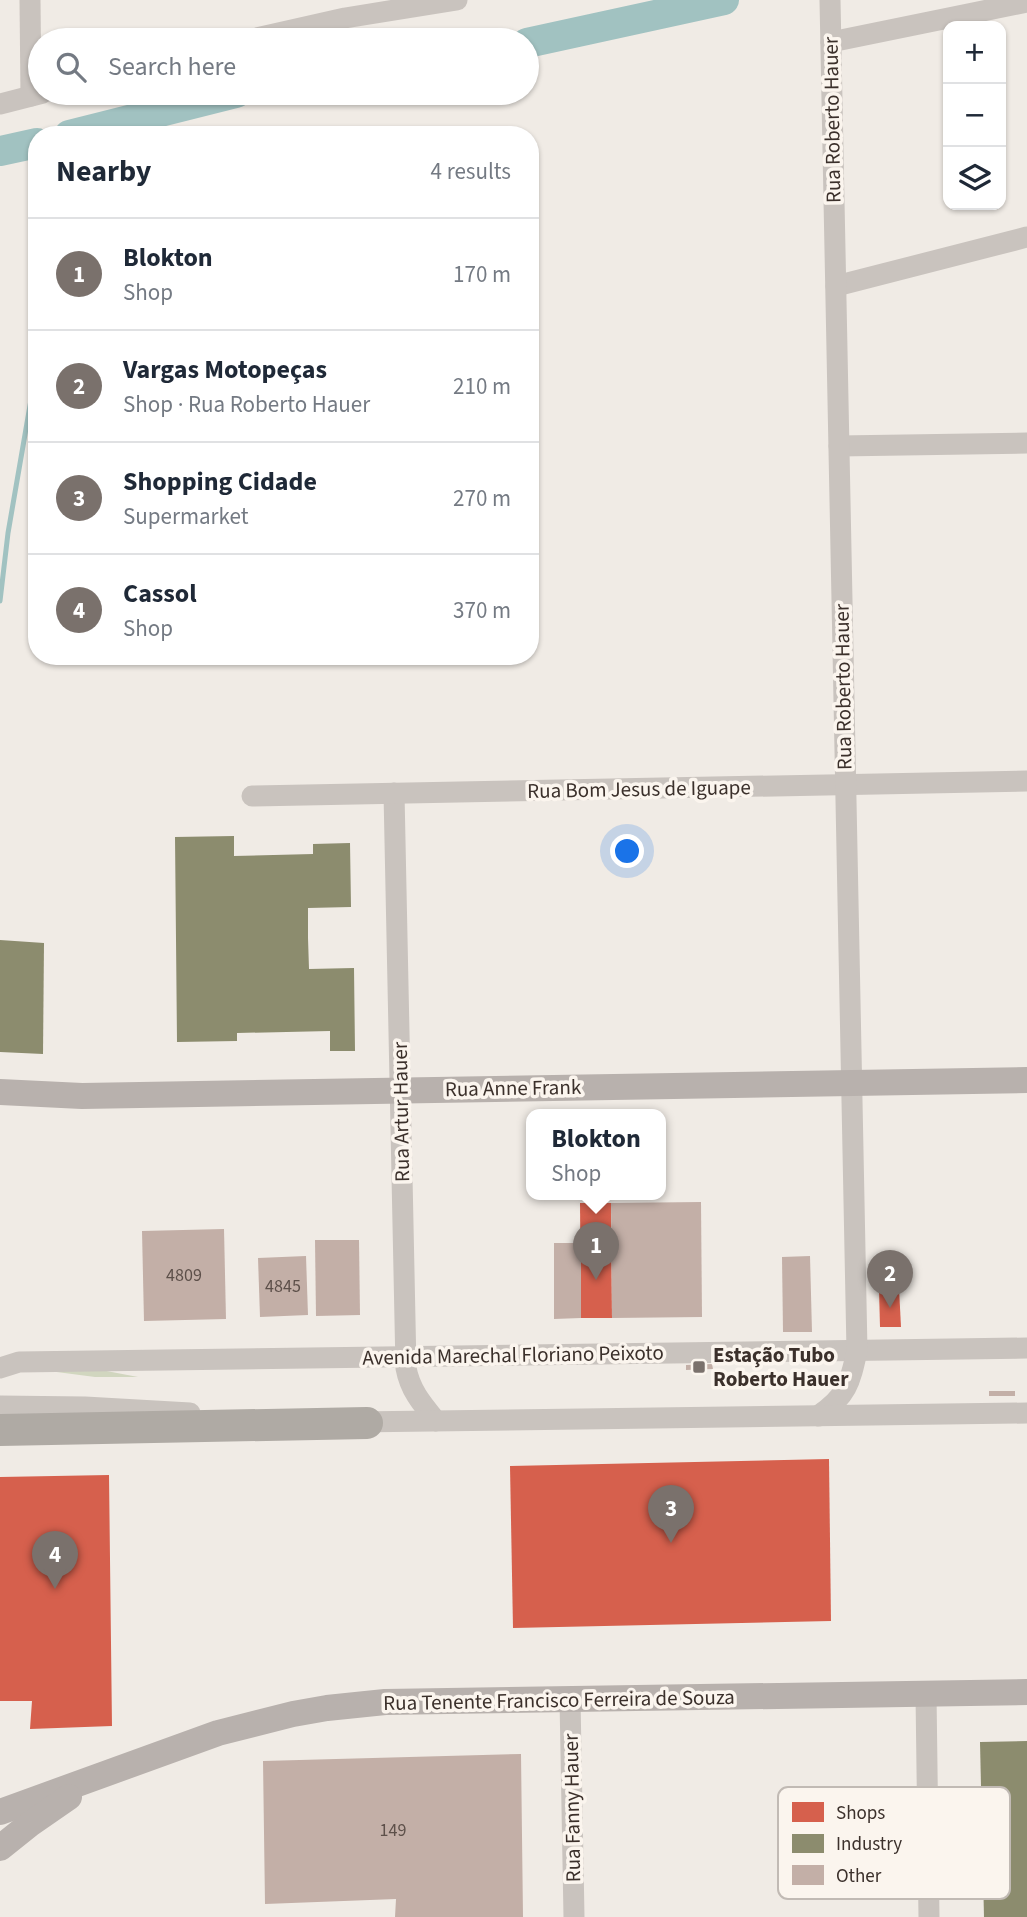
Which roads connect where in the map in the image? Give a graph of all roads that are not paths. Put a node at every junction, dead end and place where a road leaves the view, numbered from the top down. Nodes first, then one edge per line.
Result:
1 (30, 0) edge
2 (457, 0) edge
3 (830, 0) edge
4 (1027, 2) edge
5 (381, 6) edge
6 (32, 28) edge
7 (299, 28) edge
8 (831, 33) junction
9 (28, 97) edge
10 (0, 104) edge
11 (1027, 237) edge
12 (836, 286) junction
13 (1027, 443) edge
14 (839, 446) junction
15 (1027, 781) edge
16 (845, 785) junction
17 (394, 793) junction
18 (251, 796) dead end
19 (1027, 1080) edge
20 (851, 1083) junction
21 (401, 1090) junction
22 (0, 1092) edge
23 (1027, 1348) edge
24 (857, 1351) junction
25 (407, 1357) junction
26 (0, 1368) edge
27 (0, 1406) edge
28 (1027, 1413) edge
29 (818, 1416) junction
30 (436, 1422) junction
31 (367, 1423) junction
32 (8, 1425) edge
33 (1027, 1692) edge
34 (926, 1694) junction
35 (570, 1699) junction
36 (101, 1775) junction
37 (927, 1787) edge
38 (0, 1812) edge
39 (0, 1849) edge
40 (929, 1899) edge
41 (574, 1917) edge
42 (929, 1917) edge

1 - 6 street
2 - 5 street
3 - 8 street, Rua Roberto Hauer
4 - 8 street
5 - 7 street
8 - 12 street, Rua Roberto Hauer
9 - 10 street
11 - 12 street
12 - 14 street, Rua Roberto Hauer
13 - 14 street
14 - 16 street, Rua Roberto Hauer
15 - 16 street, Rua Bom Jesus de Iguape
16 - 17 street, Rua Bom Jesus de Iguape
16 - 20 street, Rua Roberto Hauer
17 - 18 street, Rua Bom Jesus de Iguape
17 - 21 street, Rua Artur Hauer
19 - 20 main road, Rua Anne Frank
20 - 21 main road, Rua Anne Frank
20 - 24 street, Rua Roberto Hauer
21 - 22 main road, Rua Anne Frank
21 - 25 street, Rua Artur Hauer
23 - 24 street, Avenida Marechal Floriano Peixoto
24 - 25 street, Avenida Marechal Floriano Peixoto
24 - 29 street, Rua Roberto Hauer
25 - 26 street, Avenida Marechal Floriano Peixoto
25 - 30 street, Rua Artur Hauer
27 - 31 street
28 - 29 street
29 - 30 street
30 - 31 street
31 - 32 highway
33 - 34 main road, Rua Tenente Francisco Ferreira de Souza
34 - 35 main road, Rua Tenente Francisco Ferreira de Souza
34 - 37 street
35 - 36 main road, Rua Tenente Francisco Ferreira de Souza
35 - 41 street, Rua Fanny Hauer
36 - 38 main road, Rua Tenente Francisco Ferreira de Souza
36 - 39 main road, Rua Tenente Francisco Ferreira de Souza
40 - 42 street

